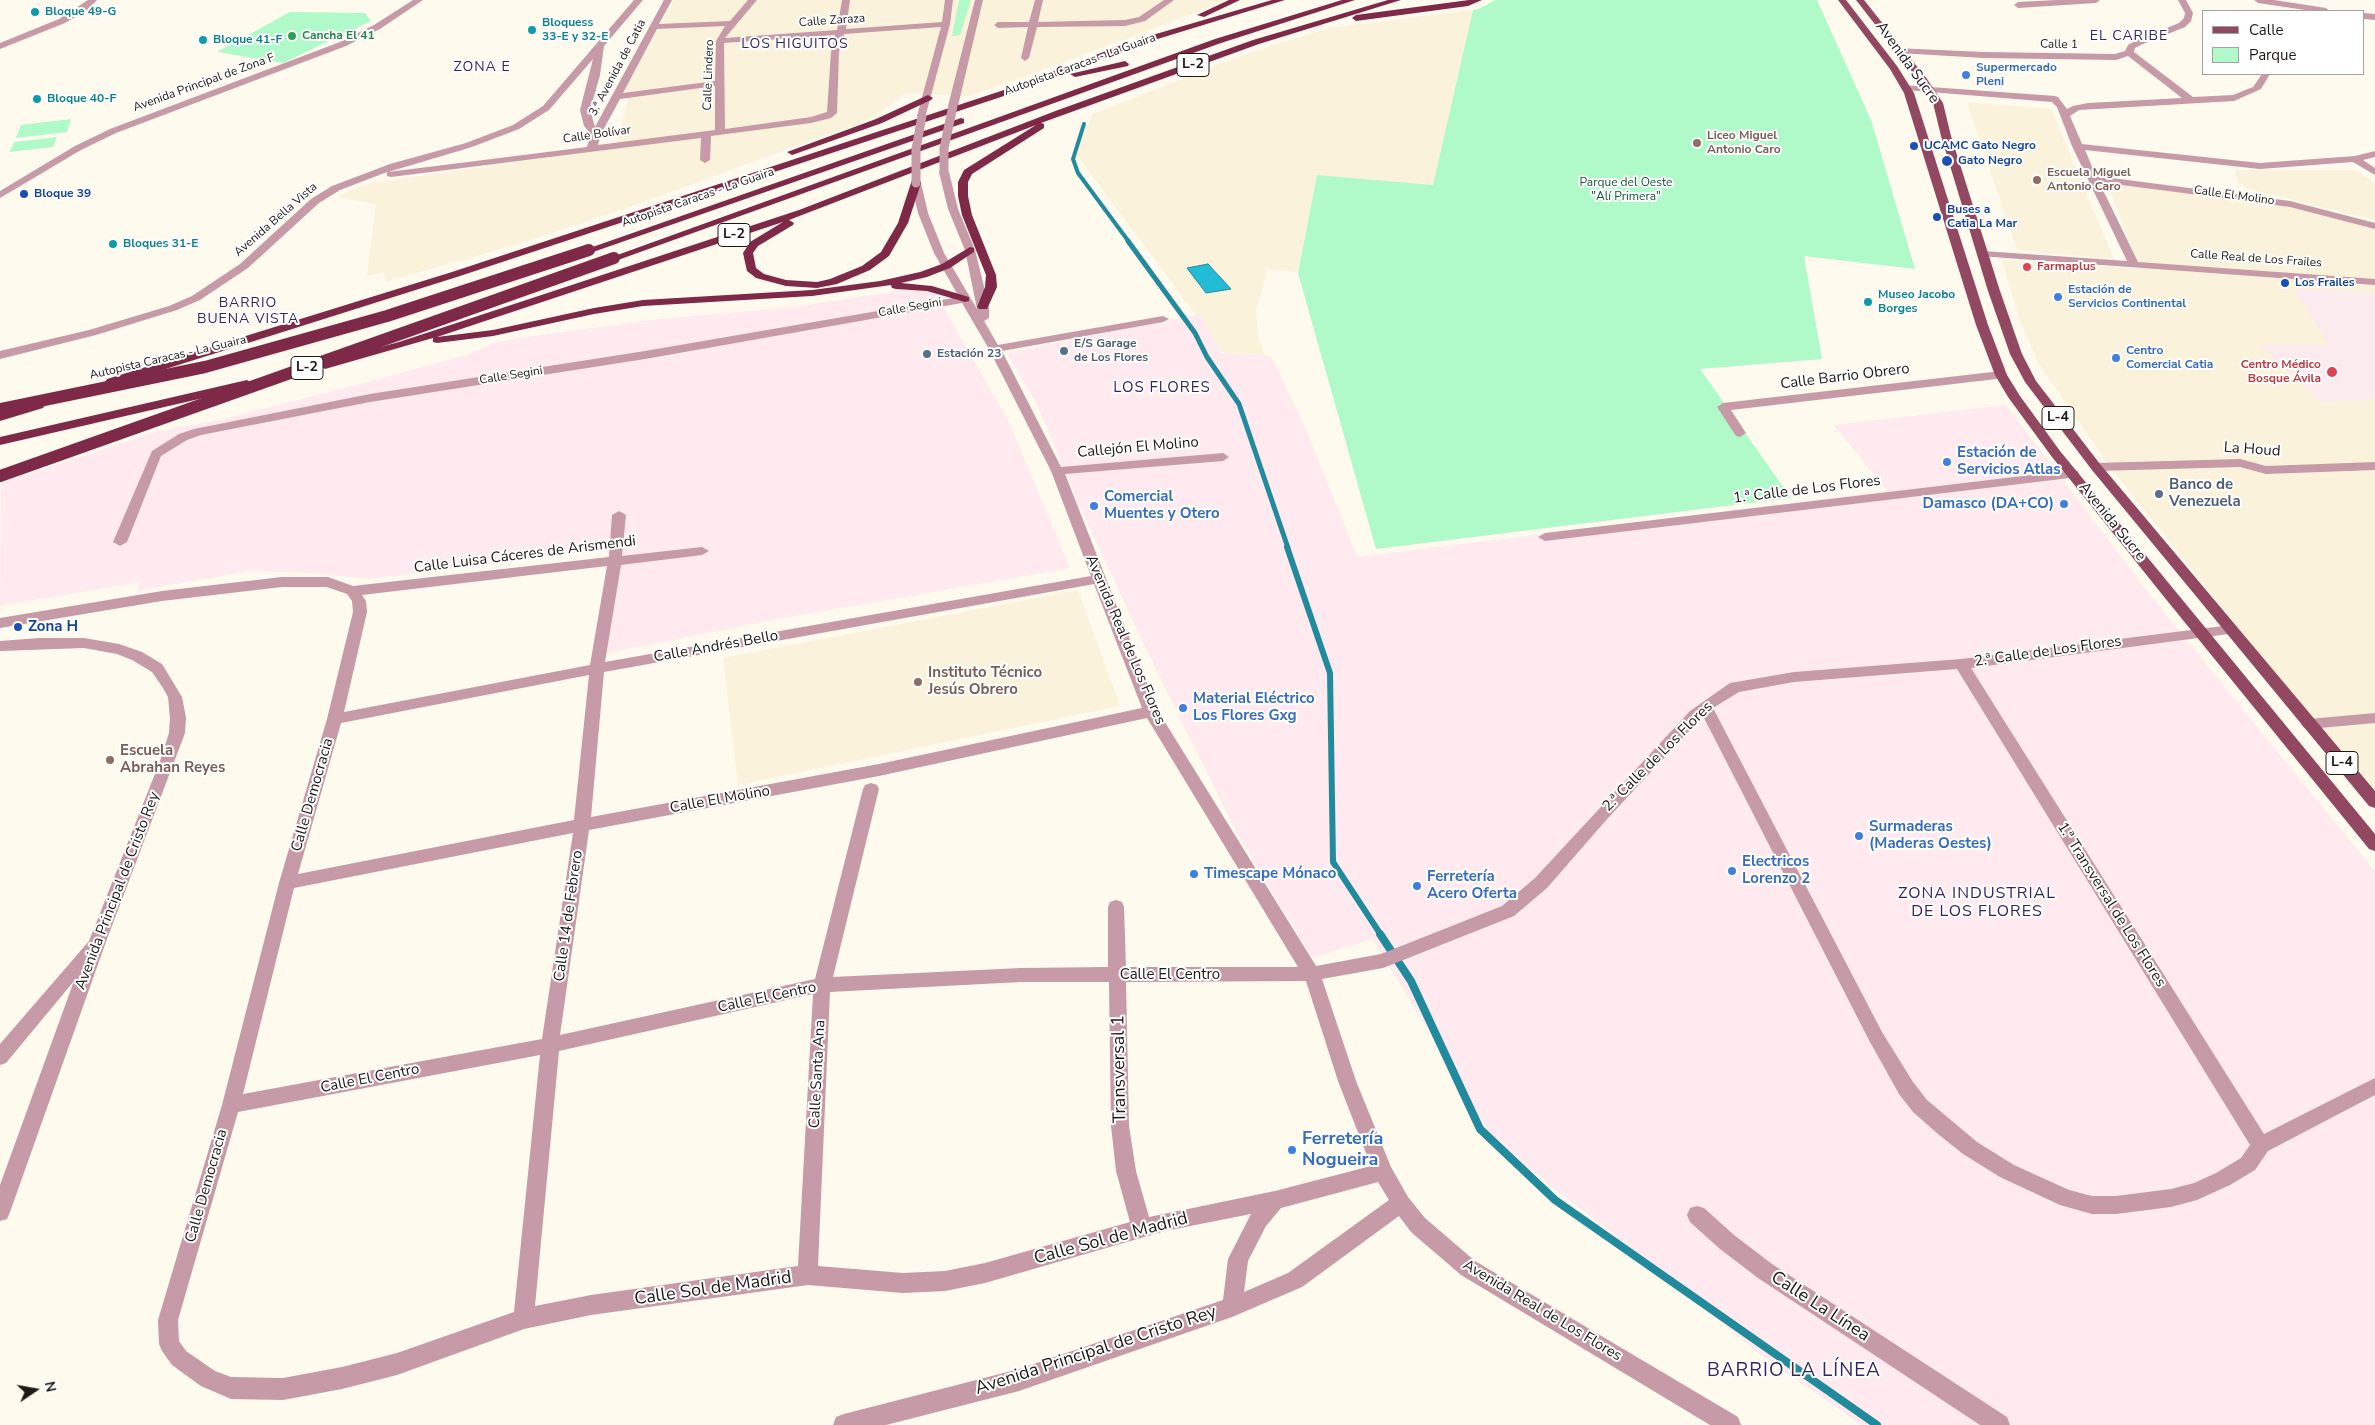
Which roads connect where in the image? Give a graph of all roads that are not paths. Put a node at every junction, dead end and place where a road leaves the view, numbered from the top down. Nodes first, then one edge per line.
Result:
1 (93, 0) edge
2 (419, 0) edge
3 (639, 0) edge
4 (668, 0) edge
5 (753, 0) edge
6 (846, 0) edge
7 (949, 0) edge
8 (979, 0) edge
9 (1039, 0) edge
10 (1170, 0) edge
11 (1236, 0) edge
12 (1281, 0) edge
13 (1351, 0) edge
14 (1397, 0) edge
15 (1478, 0) edge
16 (1842, 0) edge
17 (1860, 0) edge
18 (2096, 0) edge
19 (2182, 0) edge
20 (2258, 0) edge
21 (2018, 5) dead end
22 (2287, 8) edge
23 (2313, 10) edge
24 (1325, 21) junction
25 (732, 23) junction
26 (946, 24) junction
27 (998, 25) dead end
28 (1033, 25) junction
29 (654, 27) junction
30 (1230, 27) dead end
31 (1212, 32) dead end
32 (839, 33) junction
33 (720, 41) junction
34 (1135, 43) junction
35 (600, 44) junction
36 (0, 46) edge
37 (1898, 50) junction
38 (2129, 53) junction
39 (1025, 58) dead end
40 (2266, 75) edge
41 (720, 83) junction
42 (1027, 84) junction
43 (1906, 87) junction
44 (1928, 87) junction
45 (618, 96) junction
46 (928, 98) junction
47 (2190, 100) junction
48 (995, 110) dead end
49 (1061, 112) junction
50 (2065, 114) junction
51 (976, 116) dead end
52 (720, 131) junction
53 (706, 133) junction
54 (596, 134) junction
55 (2077, 146) junction
56 (592, 148) junction
57 (2375, 154) edge
58 (2355, 159) junction
59 (705, 160) dead end
60 (928, 165) junction
61 (2375, 172) edge
62 (364, 176) junction
63 (2092, 178) junction
64 (916, 183) junction
65 (852, 194) junction
66 (0, 195) edge
67 (755, 206) junction
68 (600, 226) junction
69 (2375, 226) edge
70 (970, 250) junction
71 (1983, 254) junction
72 (2134, 264) junction
73 (946, 266) junction
74 (2375, 282) edge
75 (880, 284) junction
76 (965, 299) junction
77 (983, 307) junction
78 (1163, 319) dead end
79 (984, 332) junction
80 (403, 344) junction
81 (994, 349) junction
82 (0, 355) edge
83 (2001, 375) junction
84 (0, 409) edge
85 (0, 418) edge
86 (1740, 434) dead end
87 (0, 441) edge
88 (1223, 456) dead end
89 (2375, 466) edge
90 (2096, 467) junction
91 (1057, 471) junction
92 (2073, 474) junction
93 (0, 476) edge
94 (619, 515) dead end
95 (1545, 537) dead end
96 (120, 542) dead end
97 (702, 550) dead end
98 (615, 561) junction
99 (1098, 579) junction
100 (352, 591) junction
101 (0, 622) edge
102 (2231, 630) junction
103 (2200, 632) junction
104 (0, 646) edge
105 (1961, 664) junction
106 (597, 670) junction
107 (1705, 706) junction
108 (1151, 712) junction
109 (2375, 718) edge
110 (335, 719) junction
111 (2309, 724) junction
112 (871, 789) dead end
113 (2375, 802) edge
114 (582, 825) junction
115 (2375, 845) edge
116 (287, 883) junction
117 (1116, 907) dead end
118 (98, 939) junction
119 (1312, 974) junction
120 (1117, 976) junction
121 (822, 986) junction
122 (550, 1045) junction
123 (0, 1057) edge
124 (2375, 1086) edge
125 (231, 1105) junction
126 (2261, 1145) junction
127 (1383, 1172) junction
128 (1275, 1200) junction
129 (1401, 1203) junction
130 (0, 1212) edge
131 (1698, 1215) dead end
132 (1142, 1229) junction
133 (808, 1275) junction
134 (1232, 1307) junction
135 (524, 1319) junction
136 (169, 1344) joint
137 (844, 1425) edge
138 (1730, 1425) edge
139 (1999, 1425) edge

1 - 36 street
2 - 66 street, Avenida Principal de Zona F
3 - 35 street, Avenida Bella Vista
4 - 29 street, 3.ª Avenida de Catia
5 - 25 street, Calle Lindero
6 - 32 street
7 - 26 street, Avenida Real de Los Flores
8 - 70 street, Avenida Real de Los Flores, bridge
9 - 28 street
10 - 28 street
11 - 34 highway
12 - 34 highway, Autopista Caracas - La Guaira / L-2
13 - 67 highway, Autopista Caracas - La Guaira / L-2
14 - 24 highway, L-2
15 - 24 highway
16 - 43 main road, Avenida Sucre / L-4
17 - 37 main road, Avenida Sucre / L-4
18 - 21 street
19 - 38 street, Calle 1
20 - 22 street
22 - 23 street
24 - 49 highway, L-2
25 - 29 street
25 - 33 street, Calle Lindero
26 - 32 street, Calle Zaraza
26 - 46 street, Avenida Real de Los Flores
27 - 28 street
28 - 39 street
29 - 45 street, 3.ª Avenida de Catia
30 - 31 highway, L-2
32 - 33 street, Calle Zaraza
32 - 52 street, Calle Bolívar
33 - 41 street, Calle Lindero
34 - 42 highway, Autopista Caracas - La Guaira / L-2
35 - 54 street
35 - 62 street, Avenida Bella Vista
37 - 38 street, Calle 1
37 - 44 main road, Avenida Sucre / L-4
38 - 47 street
40 - 47 street
41 - 45 street
41 - 52 street, Calle Lindero
42 - 48 highway, Autopista Caracas - La Guaira / L-2
42 - 68 highway, Autopista Caracas - La Guaira / L-2
43 - 44 street
43 - 83 main road, Avenida Sucre / L-4
44 - 50 street
44 - 71 main road, Avenida Sucre / L-4
45 - 54 street, 3.ª Avenida de Catia
46 - 64 street, Avenida Real de Los Flores, bridge
46 - 68 highway
47 - 50 street
49 - 60 highway, L-2
49 - 77 highway
50 - 55 street
51 - 84 highway, Autopista Caracas - La Guaira / L-2, bridge
52 - 53 street, Calle Bolívar
53 - 56 street, Calle Bolívar
53 - 59 street
54 - 56 street, 3.ª Avenida de Catia
55 - 58 street
55 - 63 street
56 - 62 street, Calle Bolívar
57 - 58 street
58 - 61 street
60 - 65 highway, L-2
60 - 67 highway, L-2
62 - 82 street, Avenida Bella Vista
63 - 69 street, Calle El Molino
63 - 72 street
64 - 65 highway
64 - 73 street, Avenida Real de Los Flores
65 - 80 highway, L-2
67 - 93 highway, Autopista Caracas - La Guaira / L-2, bridge
68 - 85 highway, Autopista Caracas - La Guaira / L-2
70 - 73 highway
70 - 77 street, Avenida Real de Los Flores
71 - 72 street, Calle Real de Los Frailes
71 - 90 main road, Avenida Sucre / L-4
72 - 74 street, Calle Real de Los Frailes
73 - 75 highway
73 - 76 street, Avenida Real de Los Flores
75 - 76 highway
75 - 80 highway
76 - 79 street, Avenida Real de Los Flores
76 - 96 street, Calle Segini
77 - 79 street, Avenida Real de Los Flores
78 - 81 street
79 - 81 street, Avenida Real de Los Flores
80 - 87 highway, L-2
81 - 91 street, Avenida Real de Los Flores
83 - 86 street, Calle Barrio Obrero
83 - 92 main road, Avenida Sucre / L-4
88 - 91 street, Callejón El Molino
89 - 90 street, La Houd
90 - 102 main road, Avenida Sucre / L-4
91 - 99 street, Avenida Real de Los Flores
92 - 95 street, 1.ª Calle de Los Flores
92 - 103 main road, Avenida Sucre / L-4
94 - 98 street, Calle 14 de Febrero
97 - 98 street, Calle Luisa Cáceres de Arismendi
98 - 100 street, Calle Luisa Cáceres de Arismendi
98 - 106 street, Calle 14 de Febrero
99 - 106 street, Calle Andrés Bello
99 - 108 street, Avenida Real de Los Flores
100 - 101 street
100 - 110 street, Calle Democracia
102 - 103 street, 2.ª Calle de Los Flores
102 - 111 main road, Avenida Sucre / L-4
103 - 105 street, 2.ª Calle de Los Flores
103 - 115 main road, Avenida Sucre / L-4
104 - 118 street, Avenida Principal de Cristo Rey
105 - 107 street, 2.ª Calle de Los Flores
105 - 126 street, 1.ª Transversal de Los Flores
106 - 110 street, Calle Andrés Bello
106 - 114 street, Calle 14 de Febrero
107 - 119 street, 2.ª Calle de Los Flores
107 - 126 street
108 - 114 street, Calle El Molino
108 - 119 street, Avenida Real de Los Flores
109 - 111 street
110 - 116 street, Calle Democracia
111 - 113 main road, Avenida Sucre / L-4
112 - 121 street, Calle Santa Ana
114 - 116 street, Calle El Molino
114 - 122 street, Calle 14 de Febrero
116 - 125 street, Calle Democracia
117 - 120 street, Transversal 1
118 - 123 street
118 - 130 street, Avenida Principal de Cristo Rey
119 - 120 street, Calle El Centro
119 - 127 street, Avenida Real de Los Flores
120 - 121 street, Calle El Centro
120 - 132 street, Transversal 1
121 - 122 street, Calle El Centro
121 - 133 street, Calle Santa Ana
122 - 125 street, Calle El Centro
122 - 135 street, Calle 14 de Febrero
124 - 126 street
125 - 136 street, Calle Democracia
127 - 128 street
127 - 129 street, Avenida Real de Los Flores
128 - 132 street, Calle Sol de Madrid
128 - 134 street, Avenida Principal de Cristo Rey
129 - 134 street, Avenida Principal de Cristo Rey
129 - 138 street, Avenida Real de Los Flores
131 - 139 street, Calle La Línea
132 - 133 street, Calle Sol de Madrid
133 - 135 street, Calle Sol de Madrid
134 - 137 street, Avenida Principal de Cristo Rey
135 - 136 street, Calle Sol de Madrid

